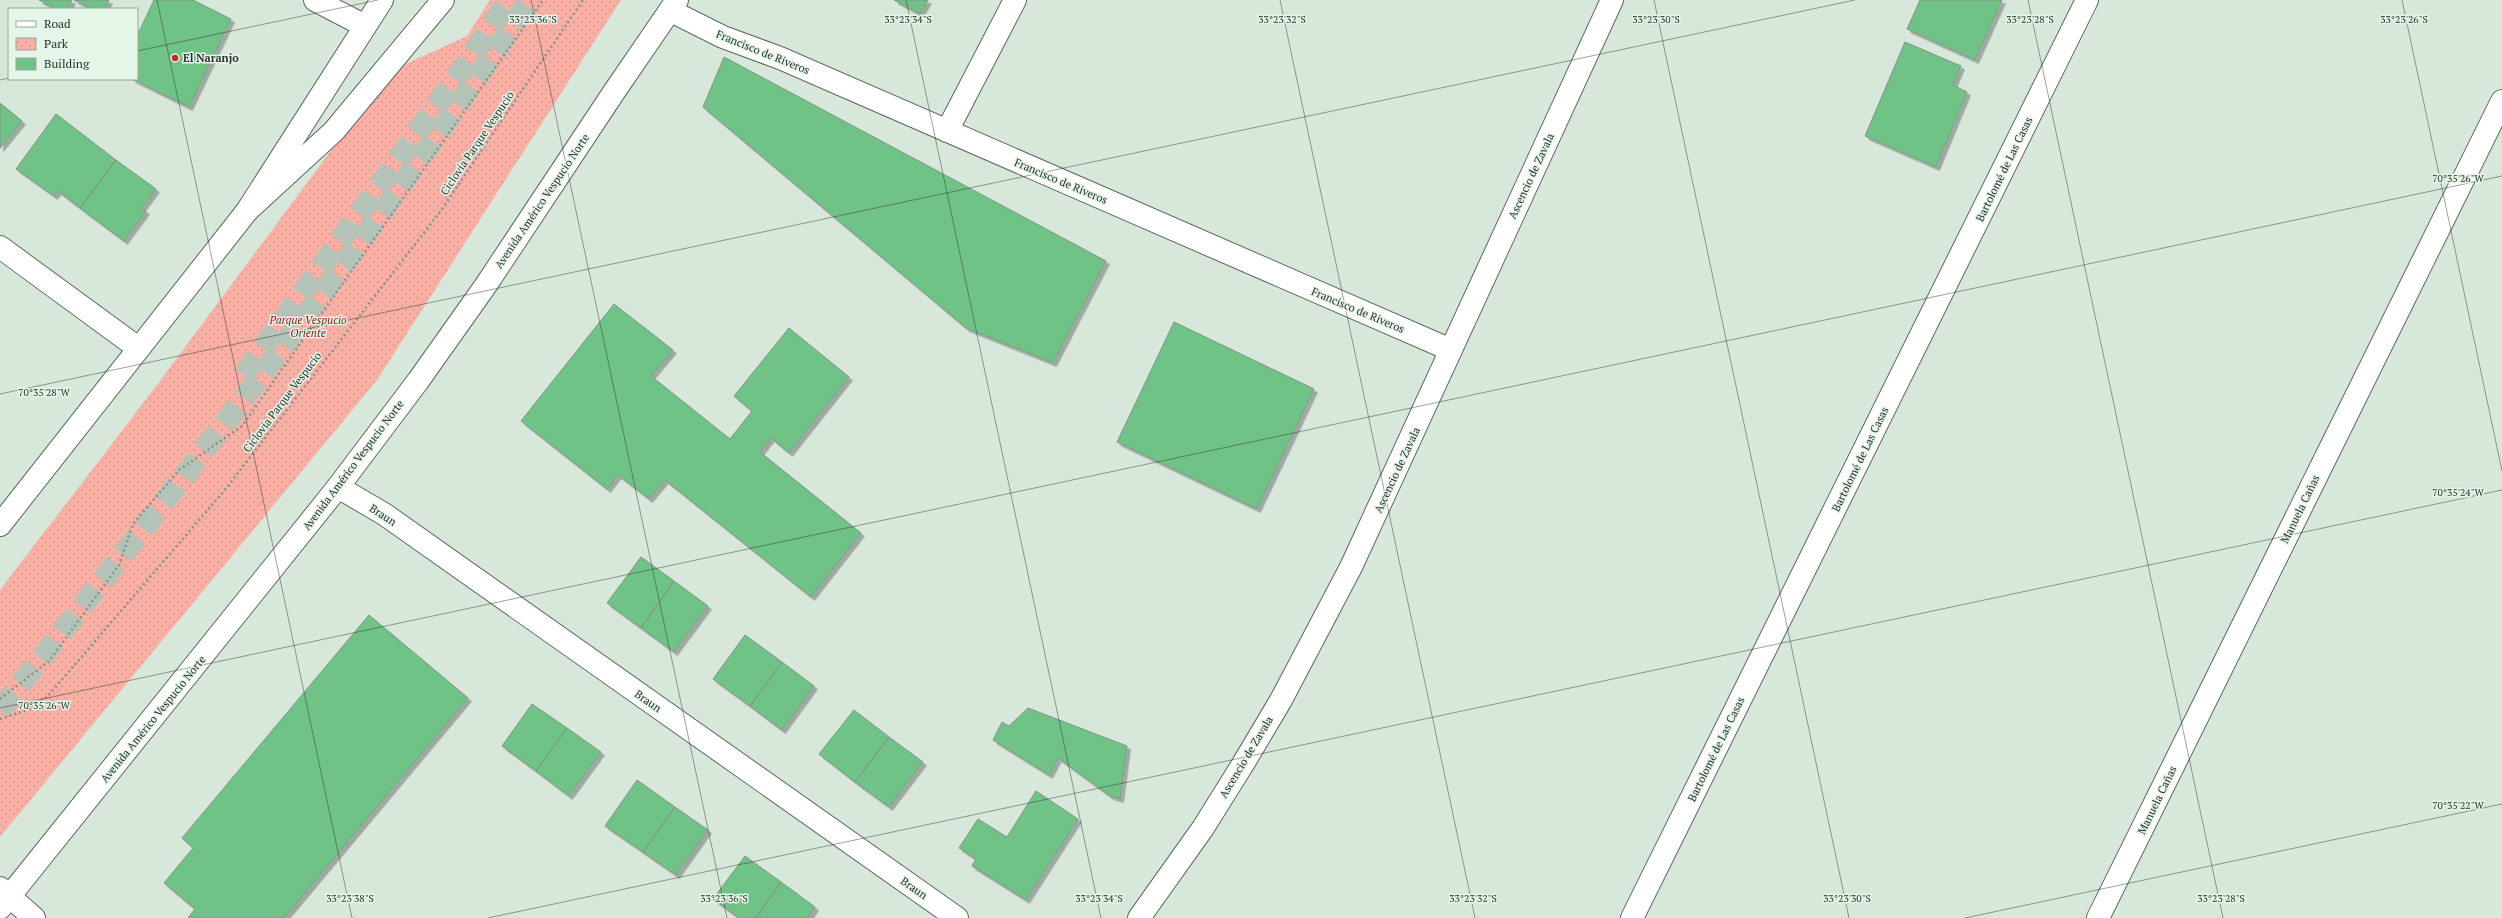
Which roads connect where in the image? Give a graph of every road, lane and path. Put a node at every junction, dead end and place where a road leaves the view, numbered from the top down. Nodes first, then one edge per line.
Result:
1 (315, 0) edge
2 (382, 0) edge
3 (443, 0) edge
4 (543, 0) edge
5 (584, 0) edge
6 (1015, 0) edge
7 (1612, 0) edge
8 (2087, 0) edge
9 (674, 6) edge
10 (365, 26) junction
11 (2502, 101) edge
12 (947, 131) junction
13 (247, 211) junction
14 (0, 248) edge
15 (138, 348) junction
16 (1451, 350) junction
17 (338, 487) junction
18 (0, 525) edge
19 (0, 699) edge
20 (0, 719) edge
21 (3, 897) edge
22 (34, 918) edge
23 (958, 918) edge
24 (1139, 918) edge
25 (1632, 918) edge
26 (2098, 918) edge

1 - 10 main road
2 - 10 main road
3 - 13 main road
4 - 19 path
5 - 20 path, Ciclovía Parque Vespucio
6 - 12 main road
7 - 16 main road, Ascencio de Zavala
8 - 25 main road, Bartolomé de Las Casas
9 - 12 main road, Francisco de Riveros
9 - 17 main road, Avenida Américo Vespucio Norte
10 - 13 main road
11 - 26 main road, Manuela Cañas
12 - 16 main road, Francisco de Riveros
13 - 15 main road
14 - 15 main road
15 - 18 main road
16 - 24 main road, Ascencio de Zavala
17 - 21 main road, Avenida Américo Vespucio Norte
17 - 23 main road, Braun
21 - 22 main road

